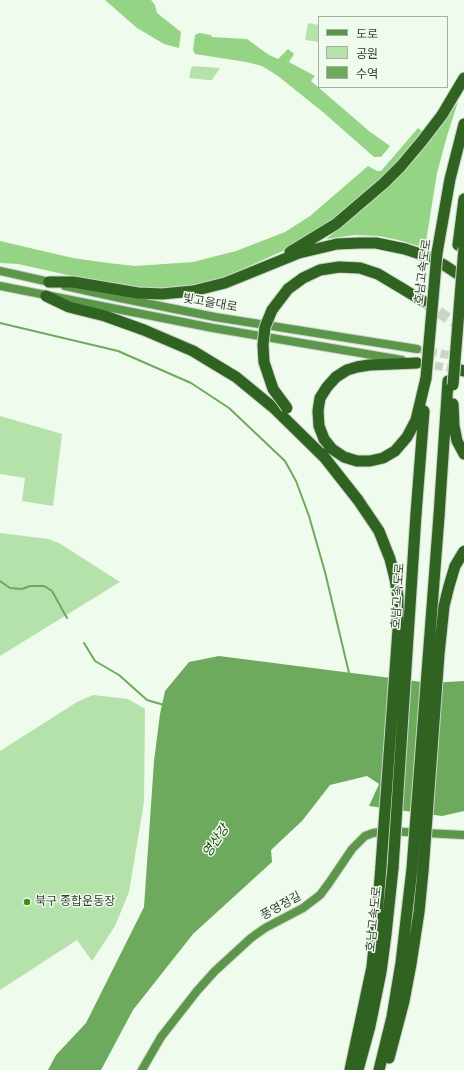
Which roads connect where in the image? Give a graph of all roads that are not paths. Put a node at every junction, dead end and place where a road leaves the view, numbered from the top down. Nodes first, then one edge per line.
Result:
1 (464, 78) edge
2 (464, 124) edge
3 (464, 199) edge
4 (461, 247) edge
5 (259, 269) junction
6 (0, 271) edge
7 (464, 278) edge
8 (49, 282) junction
9 (0, 286) edge
10 (46, 296) junction
11 (422, 301) tunnel mouth
12 (417, 349) tunnel mouth
13 (417, 363) joint
14 (426, 378) junction
15 (450, 383) junction
16 (464, 454) edge
17 (326, 459) junction
18 (464, 551) edge
19 (464, 835) edge
20 (418, 870) junction
21 (142, 1070) edge
22 (350, 1070) edge
23 (358, 1070) edge
24 (379, 1070) edge
25 (386, 1070) edge

1 - 5 highway
2 - 14 highway, 호남고속도로, bridge
3 - 4 highway
4 - 15 highway
5 - 7 highway
5 - 8 highway
6 - 8 main road, 빛고을대로
8 - 12 main road, 빛고을대로
9 - 10 main road, 빛고을대로
10 - 13 main road, 빛고을대로
10 - 17 highway
11 - 17 highway, bridge
13 - 14 highway
14 - 23 highway, 호남고속도로, bridge
15 - 16 highway
15 - 20 highway, bridge
17 - 22 highway, bridge
18 - 20 highway, bridge
19 - 21 main road, 풍영정길
20 - 24 highway
20 - 25 highway

